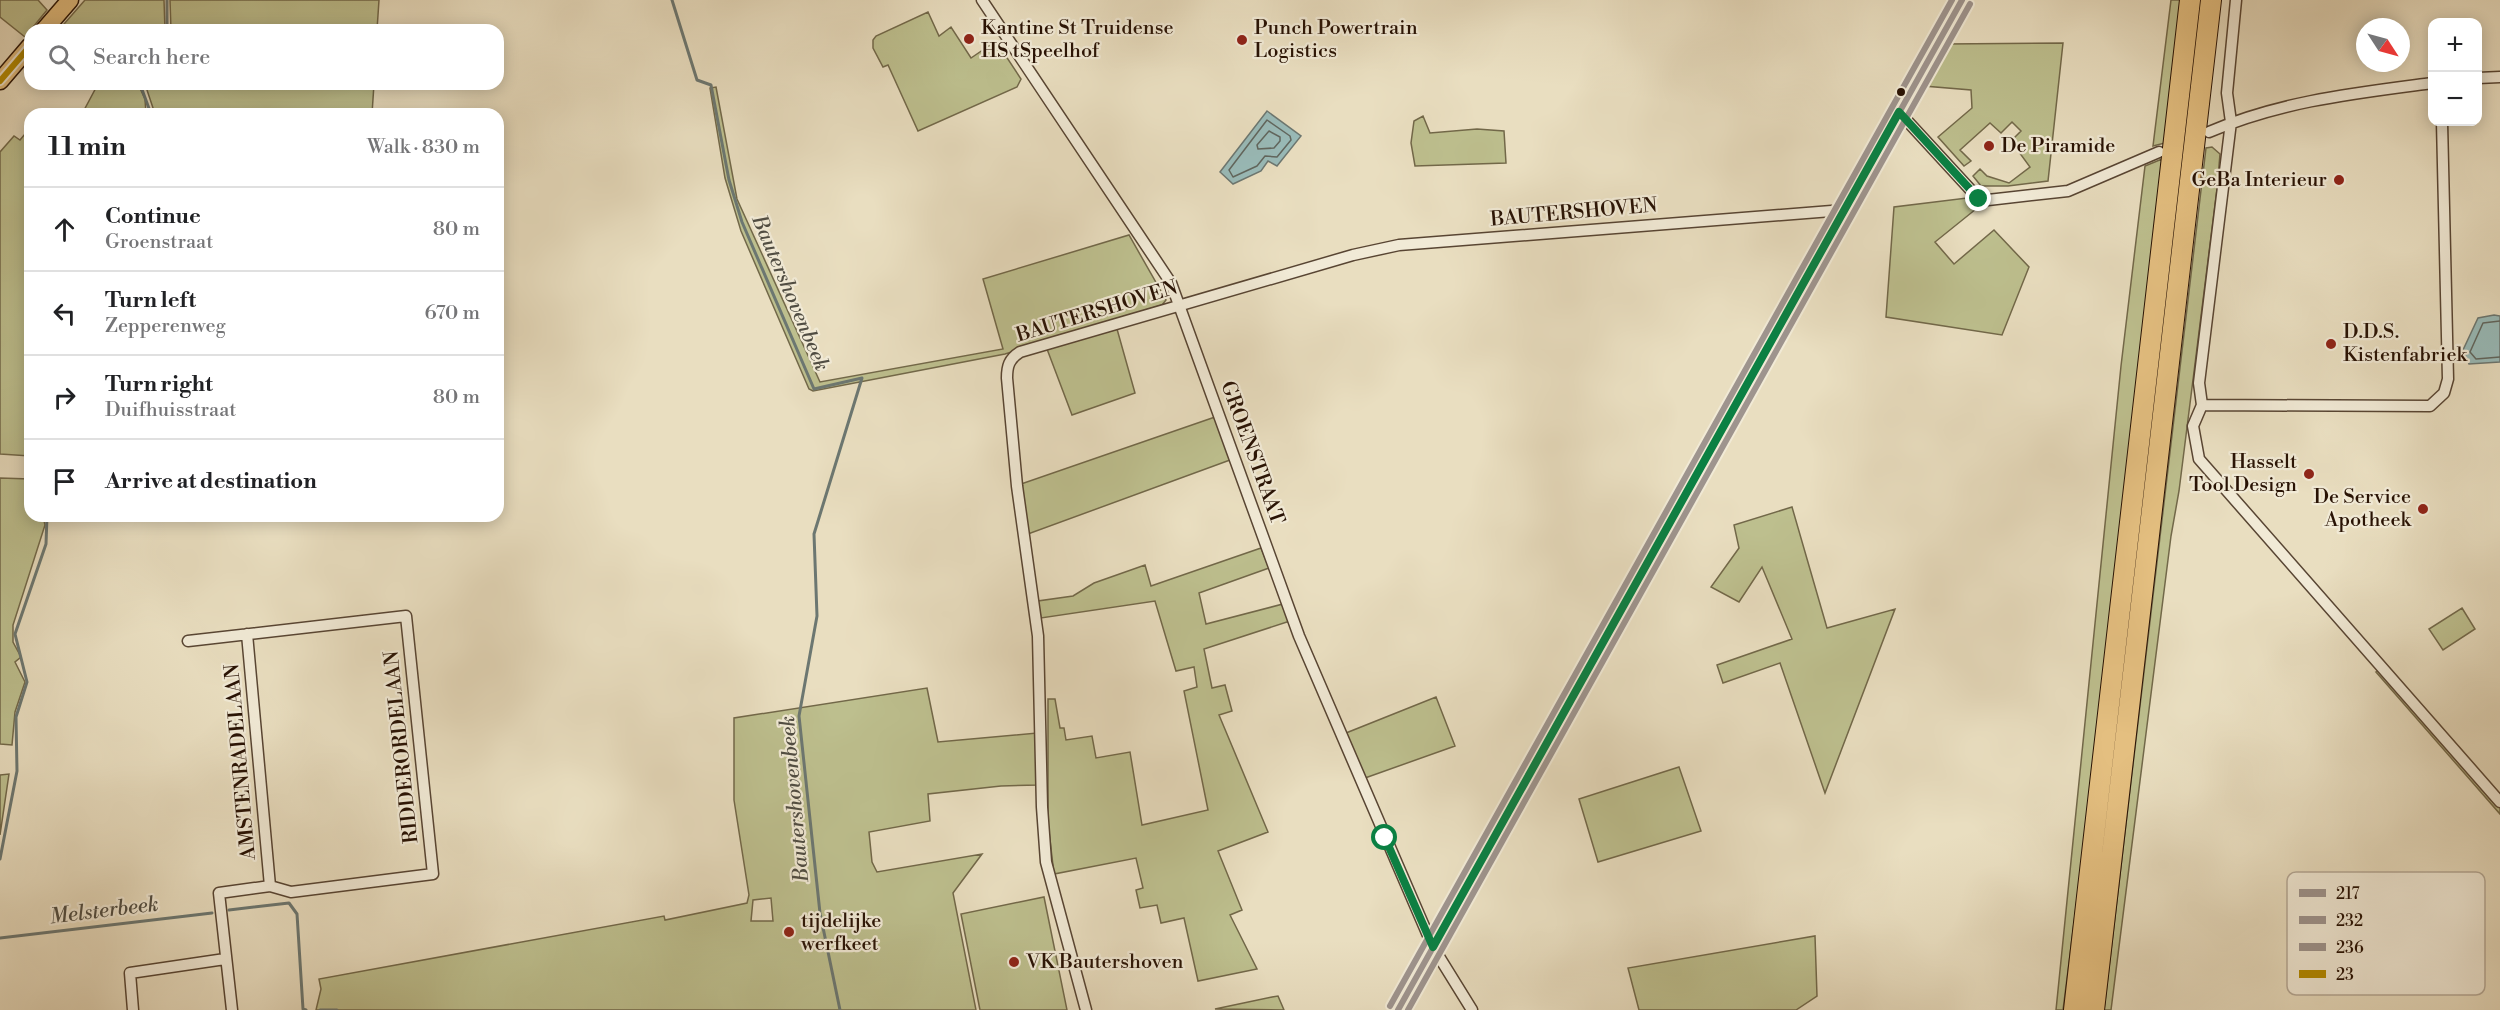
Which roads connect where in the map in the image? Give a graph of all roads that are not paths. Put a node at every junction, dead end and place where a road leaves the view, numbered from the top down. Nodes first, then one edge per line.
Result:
1 (70, 0) edge
2 (982, 0) edge
3 (1962, 0) edge
4 (2190, 0) edge
5 (2211, 0) edge
6 (2236, 0) edge
7 (49, 24) edge
8 (24, 53) edge
9 (2500, 77) edge
10 (2482, 78) edge
11 (0, 81) edge
12 (2428, 84) edge
13 (1899, 112) junction
14 (2231, 122) junction
15 (2442, 126) edge
16 (2209, 132) dead end
17 (2159, 152) dead end
18 (1844, 210) junction
19 (1180, 306) junction
20 (2202, 405) junction
21 (248, 634) junction
22 (188, 641) dead end
23 (2500, 802) edge
24 (270, 886) junction
25 (1433, 947) junction
26 (225, 959) junction
27 (133, 1010) edge
28 (232, 1010) edge
29 (1086, 1010) edge
30 (1398, 1010) edge
31 (1472, 1010) edge
32 (2074, 1010) edge
33 (2094, 1010) edge

1 - 7 main road
2 - 19 street, GROENSTRAAT
3 - 13 street
4 - 32 highway
5 - 33 highway
6 - 14 street
8 - 11 main road
9 - 10 street
12 - 14 street
13 - 17 street
13 - 18 street
14 - 16 street
14 - 20 street
15 - 20 street
18 - 19 street, BAUTERSHOVEN
18 - 25 street
19 - 25 street, GROENSTRAAT
19 - 29 street, BAUTERSHOVEN
20 - 23 street
21 - 22 street
21 - 24 street, AMSTENRADELAAN
21 - 24 street, RIDDERORDELAAN
24 - 26 street
25 - 30 street
25 - 31 street, GROENSTRAAT
26 - 27 street
26 - 28 street

